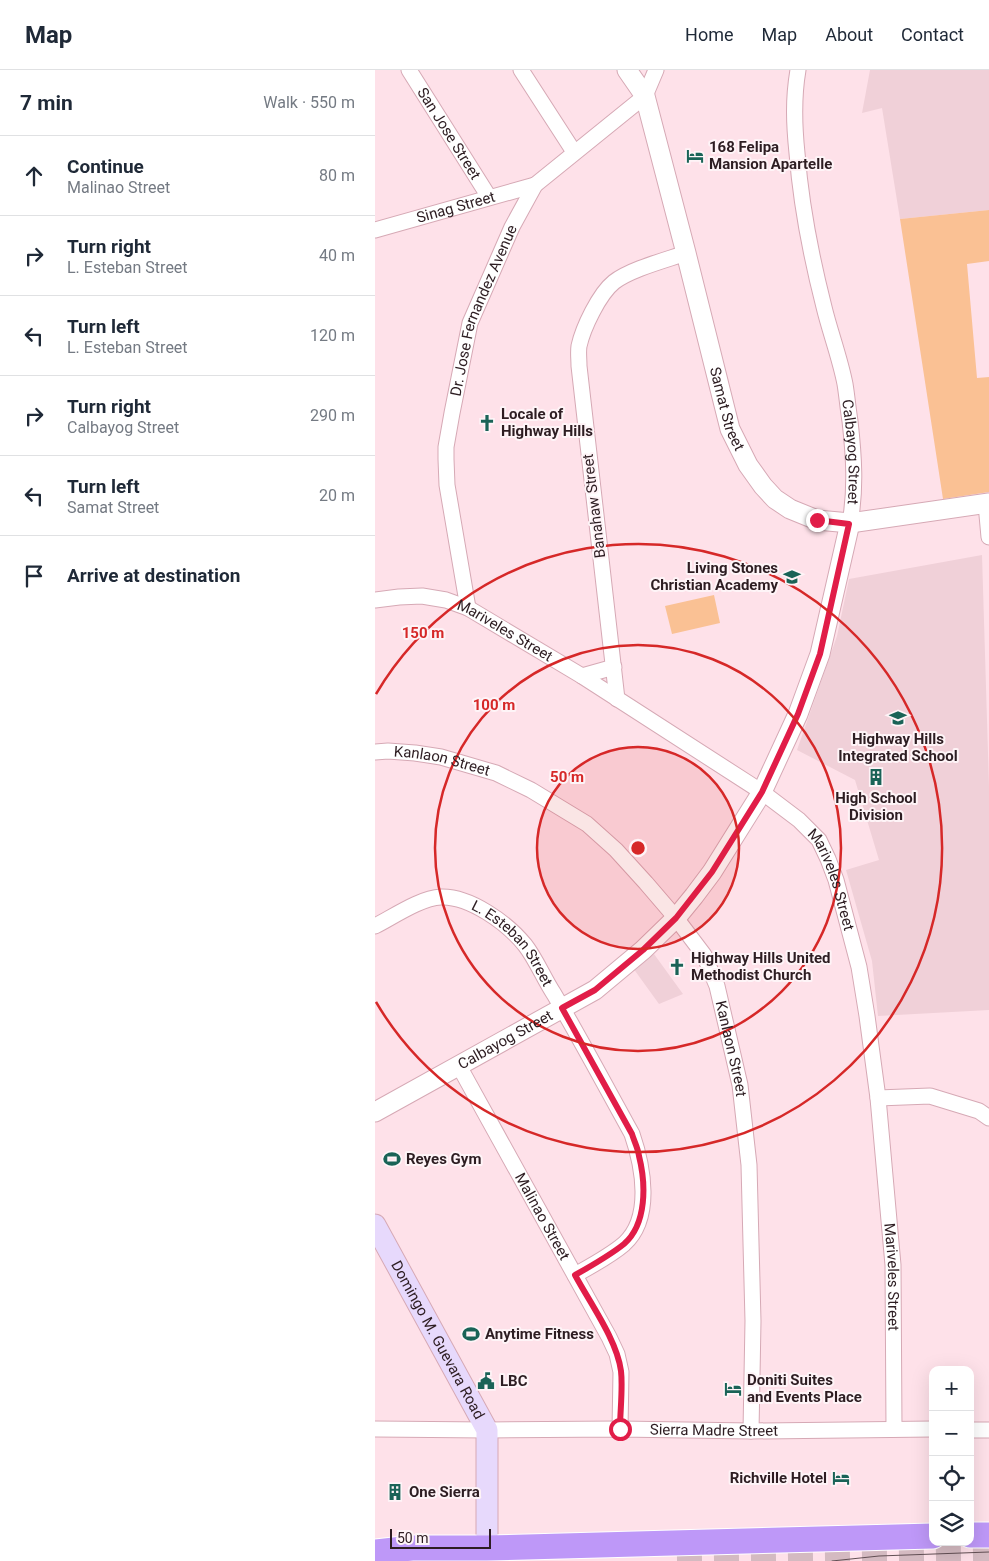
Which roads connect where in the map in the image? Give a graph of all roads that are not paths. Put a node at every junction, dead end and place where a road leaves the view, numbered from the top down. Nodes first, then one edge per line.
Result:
1 (409, 70) edge
2 (521, 70) edge
3 (627, 70) edge
4 (656, 70) edge
5 (798, 70) edge
6 (645, 96) junction
7 (574, 152) junction
8 (535, 185) junction
9 (489, 197) junction
10 (375, 231) edge
11 (686, 253) junction
12 (987, 504) edge
13 (849, 524) junction
14 (989, 537) edge
15 (375, 600) edge
16 (468, 608) junction
17 (614, 667) junction
18 (582, 676) junction
19 (617, 699) junction
20 (375, 752) edge
21 (762, 792) junction
22 (676, 918) junction
23 (375, 926) edge
24 (562, 1008) junction
25 (459, 1066) junction
26 (878, 1098) junction
27 (375, 1112) edge
28 (989, 1118) edge
29 (375, 1225) edge
30 (575, 1275) junction
31 (375, 1429) edge
32 (620, 1429) junction
33 (894, 1429) junction
34 (929, 1429) edge
35 (487, 1430) junction
36 (974, 1430) edge
37 (989, 1430) edge
38 (751, 1431) junction
39 (974, 1535) edge
40 (989, 1535) edge
41 (929, 1536) edge
42 (487, 1548) junction
43 (375, 1552) edge
44 (375, 1560) edge
45 (677, 1560) dead end
46 (383, 1561) edge
47 (615, 1561) edge

1 - 9 street, San Jose Street
2 - 7 street
3 - 6 street
4 - 6 street, Dr. Jose Fernandez Avenue
5 - 13 street, Calbayog Street
6 - 7 street, Dr. Jose Fernandez Avenue
6 - 11 street, Samat Street
7 - 8 street, Dr. Jose Fernandez Avenue
8 - 9 street, Sinag Street
8 - 16 street, Dr. Jose Fernandez Avenue
9 - 10 street, Sinag Street
11 - 13 street, Samat Street
11 - 17 street, Banahaw Street
12 - 13 street, Samat Street
12 - 14 street
13 - 21 street, Calbayog Street
15 - 16 street, Mariveles Street
16 - 18 street, Mariveles Street
17 - 18 street
17 - 19 street, Banahaw Street
18 - 19 street, Mariveles Street
19 - 21 street, Mariveles Street
20 - 22 street, Kanlaon Street
21 - 22 street, Calbayog Street
21 - 26 street, Mariveles Street
22 - 24 street, Calbayog Street
22 - 38 street, Kanlaon Street
23 - 24 street, L. Esteban Street
24 - 25 street, Calbayog Street
24 - 30 street, L. Esteban Street
25 - 27 street, Calbayog Street
25 - 30 street, Malinao Street
26 - 28 street
26 - 33 street, Mariveles Street
29 - 35 main road, Domingo M. Guevara Road
30 - 32 street, Malinao Street
31 - 35 street, Sierra Madre Street
32 - 35 street, Sierra Madre Street
32 - 38 street, Sierra Madre Street
33 - 34 street, Sierra Madre Street
33 - 38 street, Sierra Madre Street
35 - 42 main road, Domingo M. Guevara Road
36 - 37 street
39 - 40 highway
41 - 42 highway
42 - 43 highway
44 - 46 highway
45 - 47 highway

